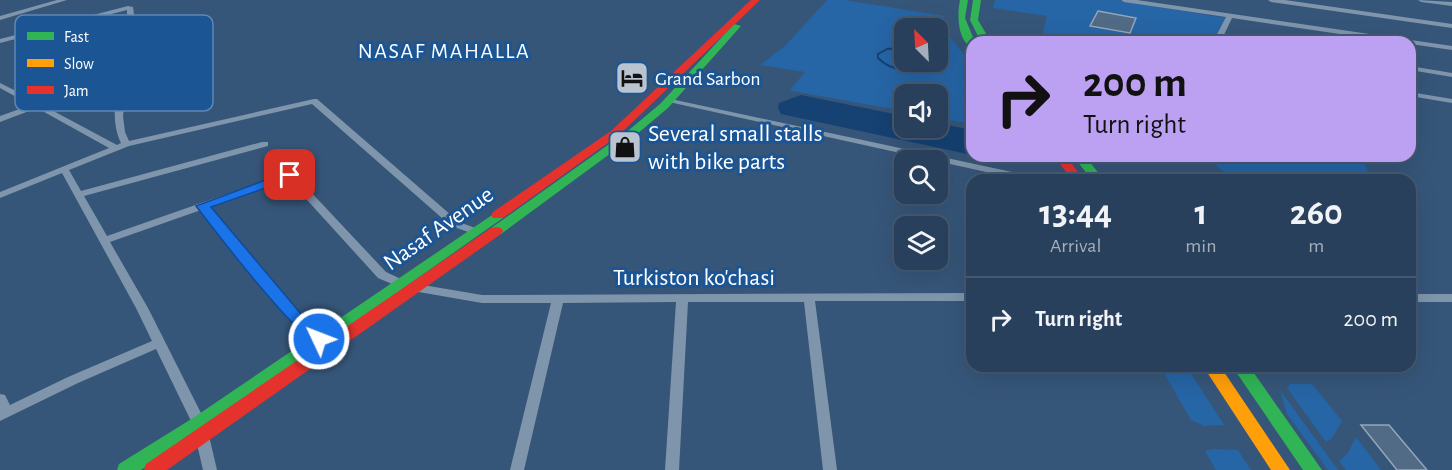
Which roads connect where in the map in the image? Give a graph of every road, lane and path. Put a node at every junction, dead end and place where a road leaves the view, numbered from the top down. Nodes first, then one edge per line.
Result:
1 (64, 0) edge
2 (756, 0) edge
3 (768, 0) edge
4 (964, 0) edge
5 (977, 0) edge
6 (1124, 0) edge
7 (1271, 0) edge
8 (1276, 0) edge
9 (1421, 0) edge
10 (1452, 4) edge
11 (95, 15) edge
12 (129, 15) edge
13 (1229, 16) junction
14 (0, 18) edge
15 (1452, 26) edge
16 (967, 36) edge
17 (983, 36) edge
18 (1220, 36) edge
19 (1368, 36) edge
20 (15, 37) edge
21 (0, 41) edge
22 (1416, 43) edge
23 (1452, 48) edge
24 (1416, 69) edge
25 (1452, 75) edge
26 (0, 85) edge
27 (15, 93) edge
28 (1416, 95) edge
29 (669, 100) junction
30 (1452, 101) edge
31 (23, 111) edge
32 (48, 111) edge
33 (119, 111) edge
34 (0, 119) edge
35 (265, 144) dead end
36 (121, 146) junction
37 (1084, 162) edge
38 (64, 169) junction
39 (1008, 174) edge
40 (1093, 174) edge
41 (0, 195) edge
42 (78, 195) junction
43 (203, 206) junction
44 (474, 231) junction
45 (104, 241) junction
46 (399, 283) junction
47 (417, 288) junction
48 (809, 297) junction
49 (966, 297) edge
50 (682, 298) junction
51 (1416, 298) edge
52 (1452, 298) edge
53 (558, 299) junction
54 (319, 339) junction
55 (158, 343) junction
56 (1215, 372) edge
57 (1244, 372) edge
58 (0, 399) edge
59 (3, 414) edge
60 (199, 423) junction
61 (202, 438) junction
62 (126, 470) edge
63 (153, 470) edge
64 (210, 470) edge
65 (517, 470) edge
66 (672, 470) edge
67 (830, 470) edge
68 (1281, 470) edge
69 (1313, 470) edge

1 - 14 street
2 - 44 main road, Nasaf Avenue
3 - 29 main road, Nasaf Avenue
4 - 16 main road
5 - 17 main road
6 - 13 street
7 - 8 street
8 - 15 street
9 - 10 street
11 - 12 street
13 - 18 street
13 - 19 street
20 - 21 street
22 - 23 street
24 - 25 street
26 - 27 street
28 - 30 street
29 - 39 street
29 - 47 main road, Nasaf Avenue
31 - 34 street
32 - 36 street
33 - 36 street
35 - 42 street
36 - 38 street
36 - 44 street
37 - 40 main road
38 - 41 street
38 - 42 street
42 - 45 street
43 - 45 street
43 - 46 street
43 - 54 street
44 - 46 main road, Nasaf Avenue
45 - 55 street
46 - 54 main road, Nasaf Avenue
47 - 53 street, Turkiston ko'chasi
47 - 61 main road, Nasaf Avenue
48 - 49 street, Turkiston ko'chasi
48 - 50 street, Turkiston ko'chasi
48 - 67 street
50 - 53 street, Turkiston ko'chasi
50 - 66 street
51 - 52 street
53 - 65 street
54 - 60 main road, Nasaf Avenue
55 - 59 street
55 - 60 street
56 - 68 main road
57 - 69 main road
58 - 59 street
60 - 61 street
60 - 62 main road, Nasaf Avenue
61 - 63 main road, Nasaf Avenue
61 - 64 street

